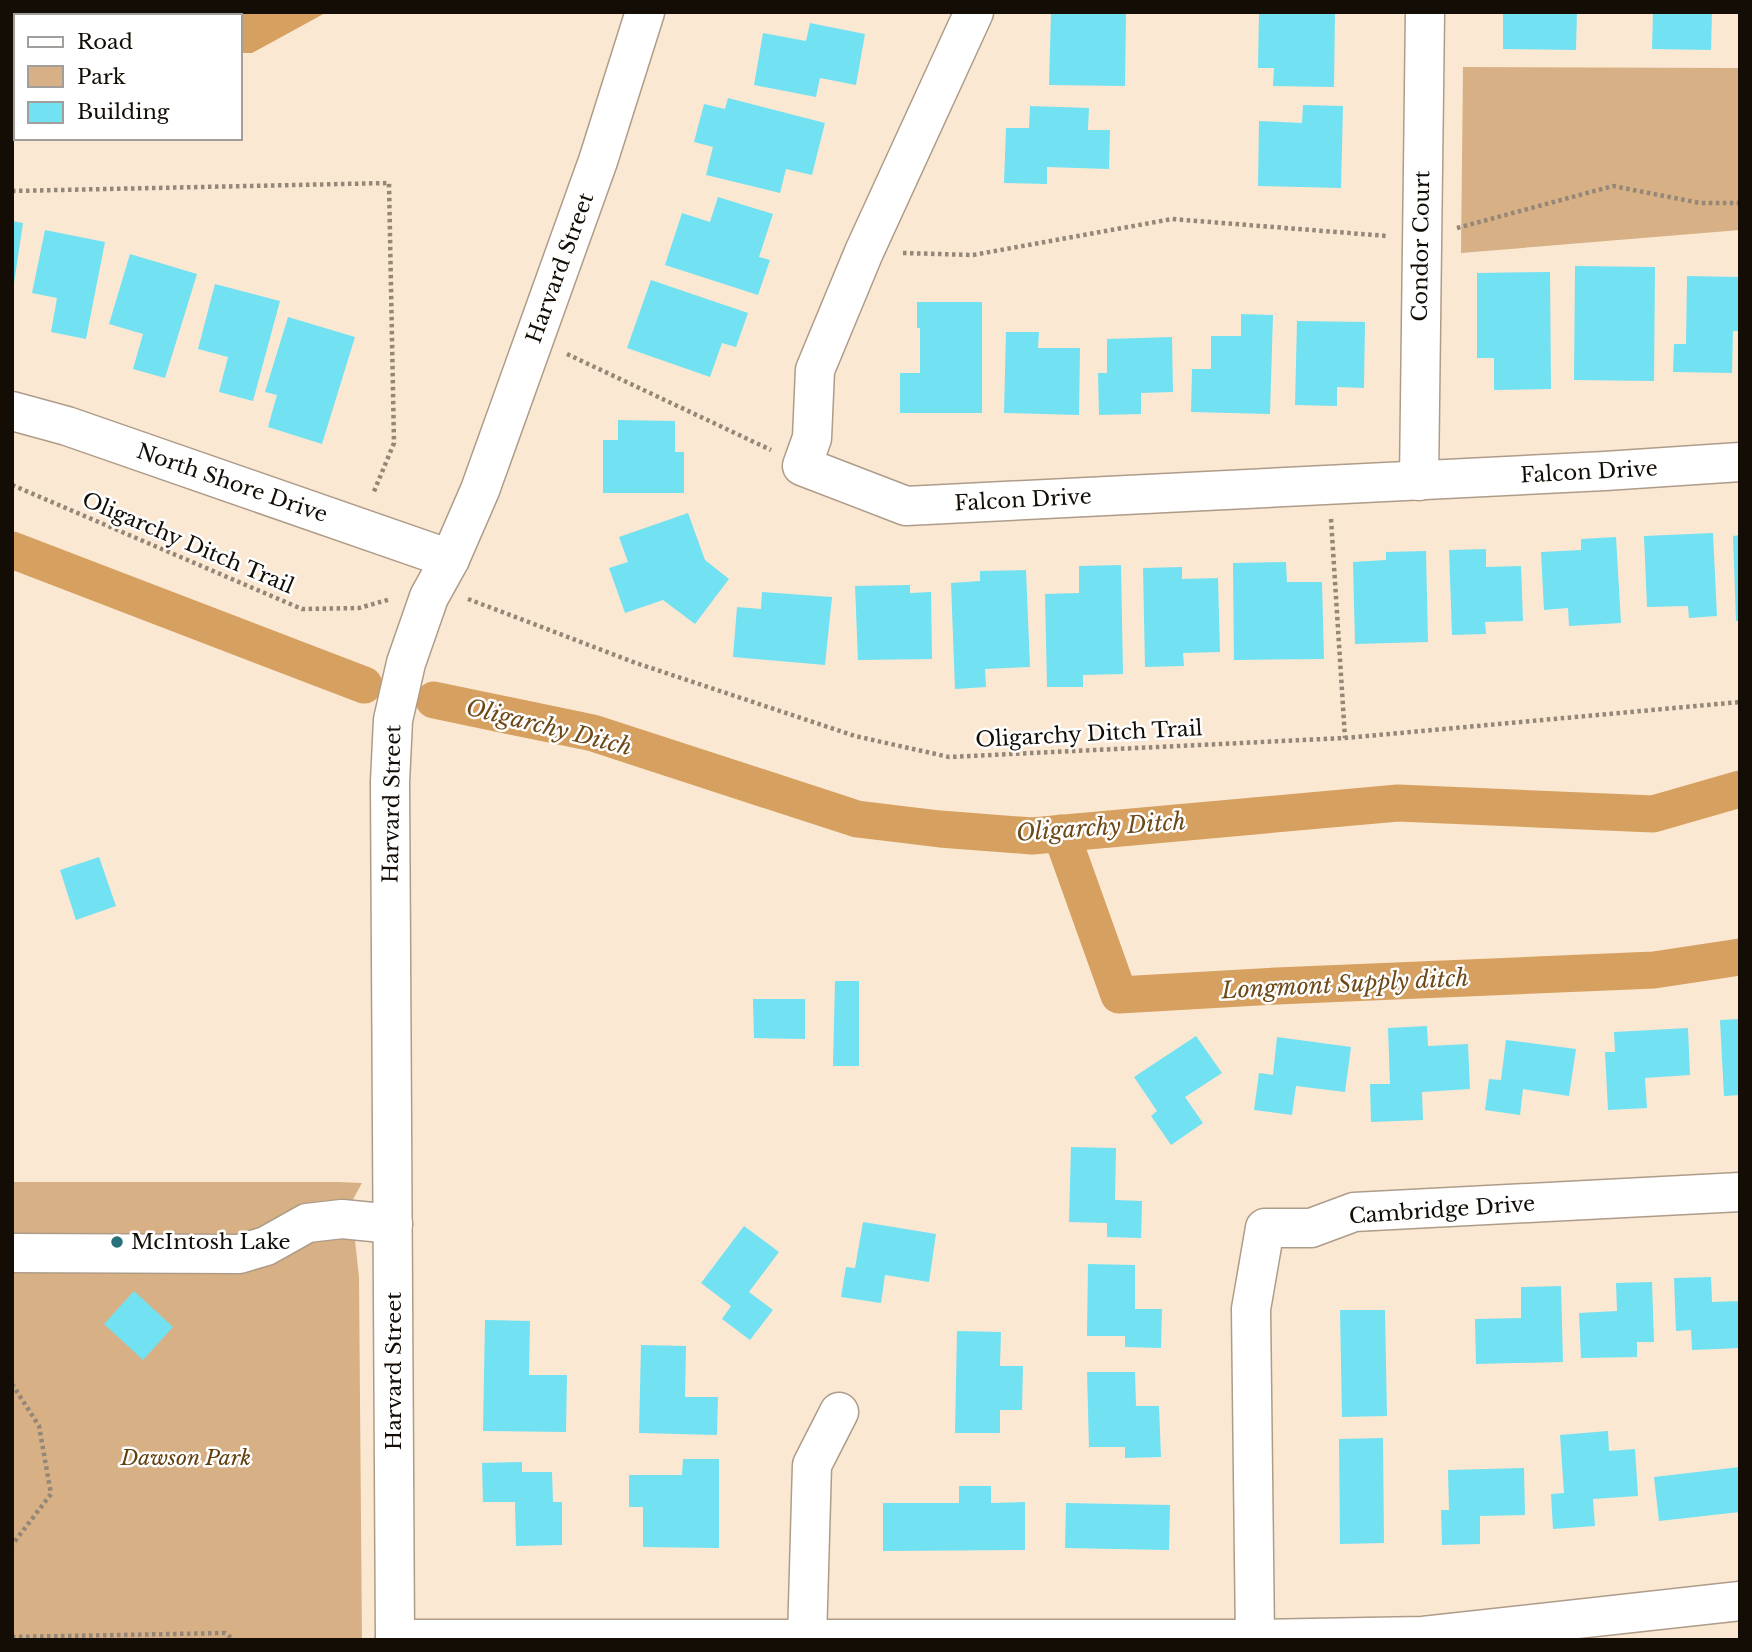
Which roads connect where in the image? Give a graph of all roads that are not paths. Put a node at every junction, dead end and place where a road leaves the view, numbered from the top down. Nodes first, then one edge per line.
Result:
1 (645, 12) edge
2 (974, 12) edge
3 (1424, 12) edge
4 (12, 411) edge
5 (1740, 462) edge
6 (1419, 481) junction
7 (450, 559) junction
8 (1740, 1192) edge
9 (393, 1224) junction
10 (12, 1253) edge
11 (839, 1412) dead end
12 (1740, 1601) edge
13 (395, 1639) edge
14 (1255, 1639) edge
15 (807, 1640) edge

1 - 7 street, Harvard Street
2 - 6 street, Falcon Drive
3 - 6 street, Condor Court
4 - 7 street, North Shore Drive
5 - 6 street, Falcon Drive
7 - 9 street, Harvard Street
8 - 14 street, Cambridge Drive
9 - 10 street
9 - 13 street, Harvard Street
11 - 15 street
12 - 14 street
13 - 15 street
14 - 15 street

